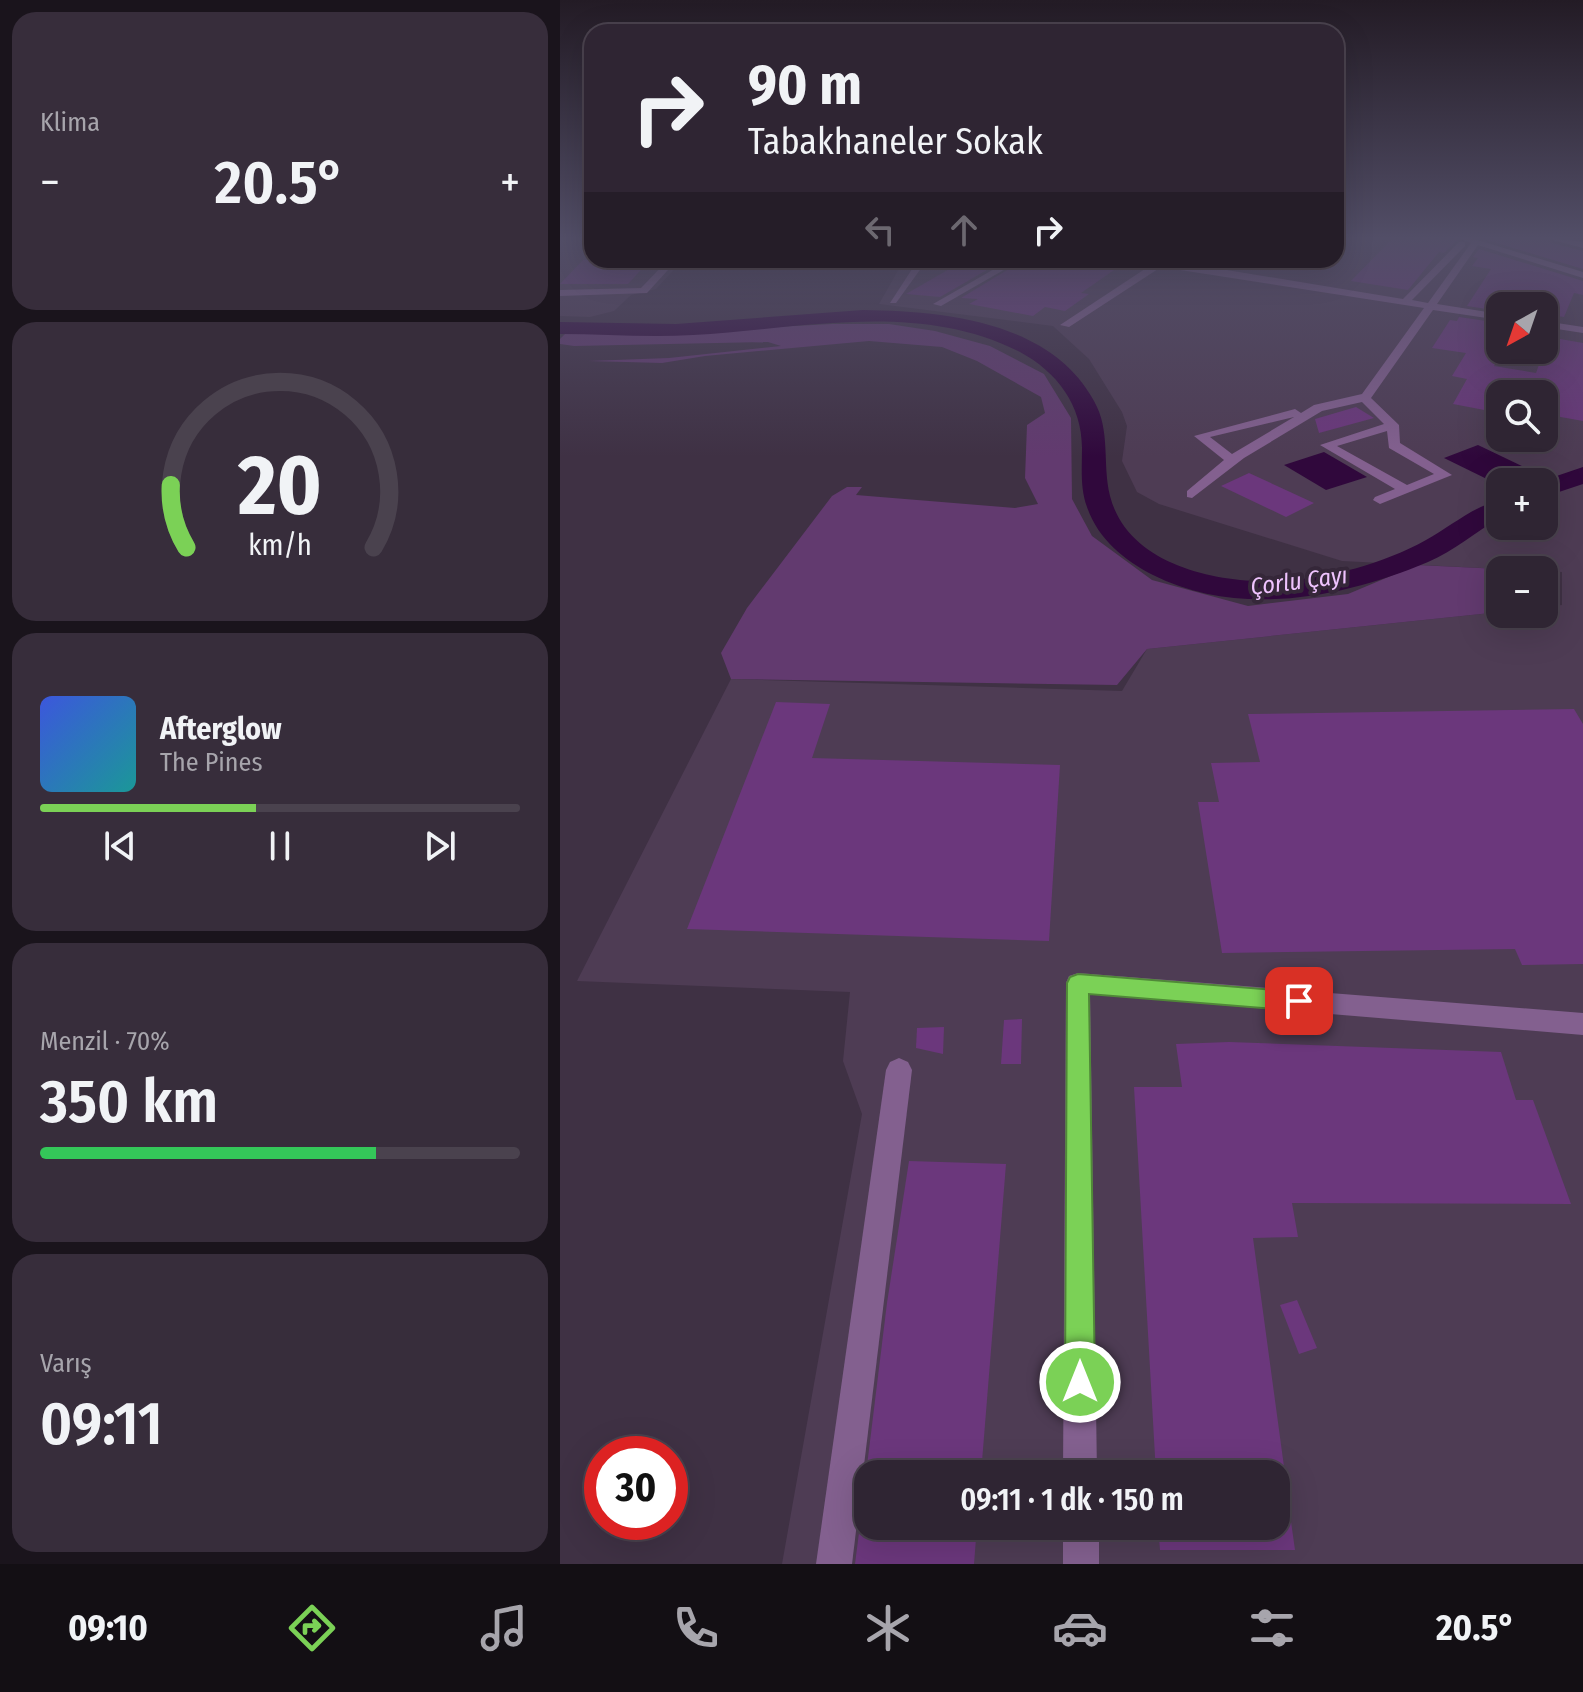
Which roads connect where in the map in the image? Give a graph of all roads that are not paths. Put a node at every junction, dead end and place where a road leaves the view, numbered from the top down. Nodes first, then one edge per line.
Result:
1 (1087, 311) edge
2 (1428, 311) edge
3 (1463, 311) edge
4 (1486, 315) edge
5 (1065, 325) dead end
6 (1558, 326) edge
7 (1583, 330) edge
8 (1364, 397) junction
9 (1318, 408) junction
10 (1393, 425) junction
11 (1232, 460) junction
12 (1407, 490) junction
13 (1192, 494) dead end
14 (1380, 500) dead end
15 (1583, 1024) edge
16 (899, 1070) dead end
17 (1080, 1460) edge
18 (1081, 1540) edge
19 (834, 1564) edge
20 (1081, 1564) edge

1 - 5 street
2 - 8 street
3 - 4 street
6 - 7 street
8 - 9 street
8 - 10 street
9 - 11 street
9 - 11 street
10 - 12 street
10 - 12 street
11 - 13 street
12 - 14 street
15 - 17 street
16 - 19 street
18 - 20 street

